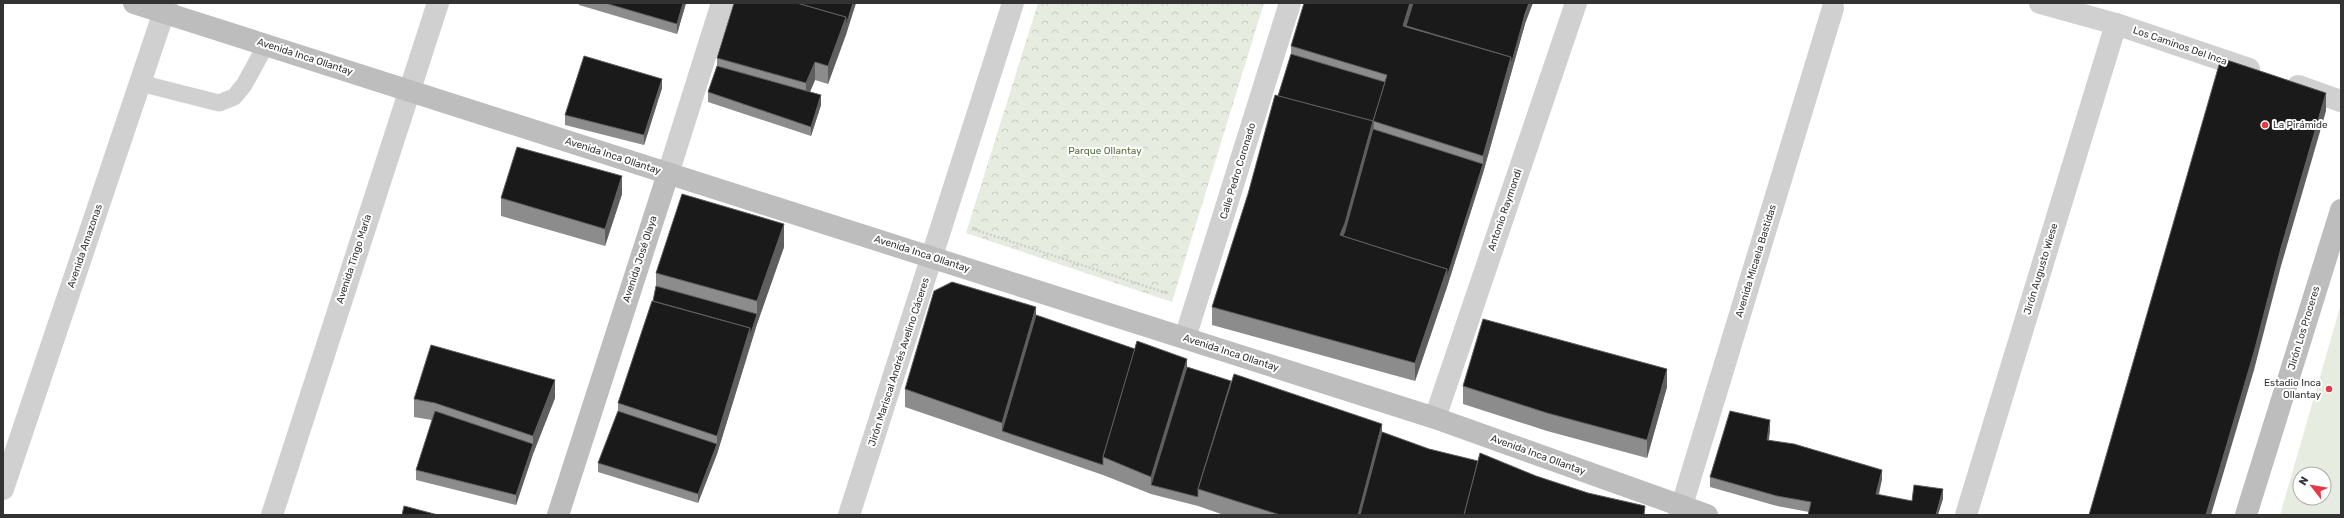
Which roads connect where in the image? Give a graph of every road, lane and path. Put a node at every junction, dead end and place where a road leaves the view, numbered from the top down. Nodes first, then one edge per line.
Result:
1 (134, 3) edge
2 (438, 3) edge
3 (722, 3) edge
4 (1013, 3) edge
5 (1290, 3) edge
6 (1576, 3) edge
7 (2040, 3) edge
8 (165, 8) edge
9 (1833, 8) dead end
10 (2116, 24) junction
11 (266, 45) junction
12 (140, 83) junction
13 (409, 91) junction
14 (2341, 101) edge
15 (668, 174) junction
16 (2341, 210) edge
17 (976, 222) dead end
18 (932, 258) junction
19 (1168, 288) dead end
20 (1185, 338) junction
21 (1435, 418) junction
22 (3, 489) edge
23 (1680, 511) edge
24 (272, 515) edge
25 (558, 515) edge
26 (849, 515) edge
27 (1707, 515) edge
28 (1966, 515) edge
29 (2246, 515) edge

1 - 8 street, Avenida Inca Ollantay
2 - 13 street, Avenida Tingo María
3 - 15 street, Avenida José Olaya
4 - 18 street, Jirón Mariscal Andrés Avelino Cáceres
5 - 20 street, Calle Pedro Coronado
6 - 21 street, Antonio Raymondi
7 - 10 street, Los Caminos Del Inca
8 - 11 street, Avenida Inca Ollantay
8 - 12 street, Avenida Amazonas
9 - 23 street, Avenida Micaela Bastidas
10 - 14 street, Los Caminos Del Inca
10 - 28 street, Jirón Augusto Wiese
11 - 12 lane
11 - 13 street, Avenida Inca Ollantay
12 - 22 street, Avenida Amazonas
13 - 15 street, Avenida Inca Ollantay
13 - 24 street, Avenida Tingo María
15 - 18 street, Avenida Inca Ollantay
15 - 25 street, Avenida José Olaya
16 - 29 street, Jirón Los Proceres
17 - 19 path
18 - 20 street, Avenida Inca Ollantay
18 - 26 street, Jirón Mariscal Andrés Avelino Cáceres
20 - 21 street, Avenida Inca Ollantay
21 - 23 street, Avenida Inca Ollantay
23 - 27 street, Avenida Inca Ollantay

